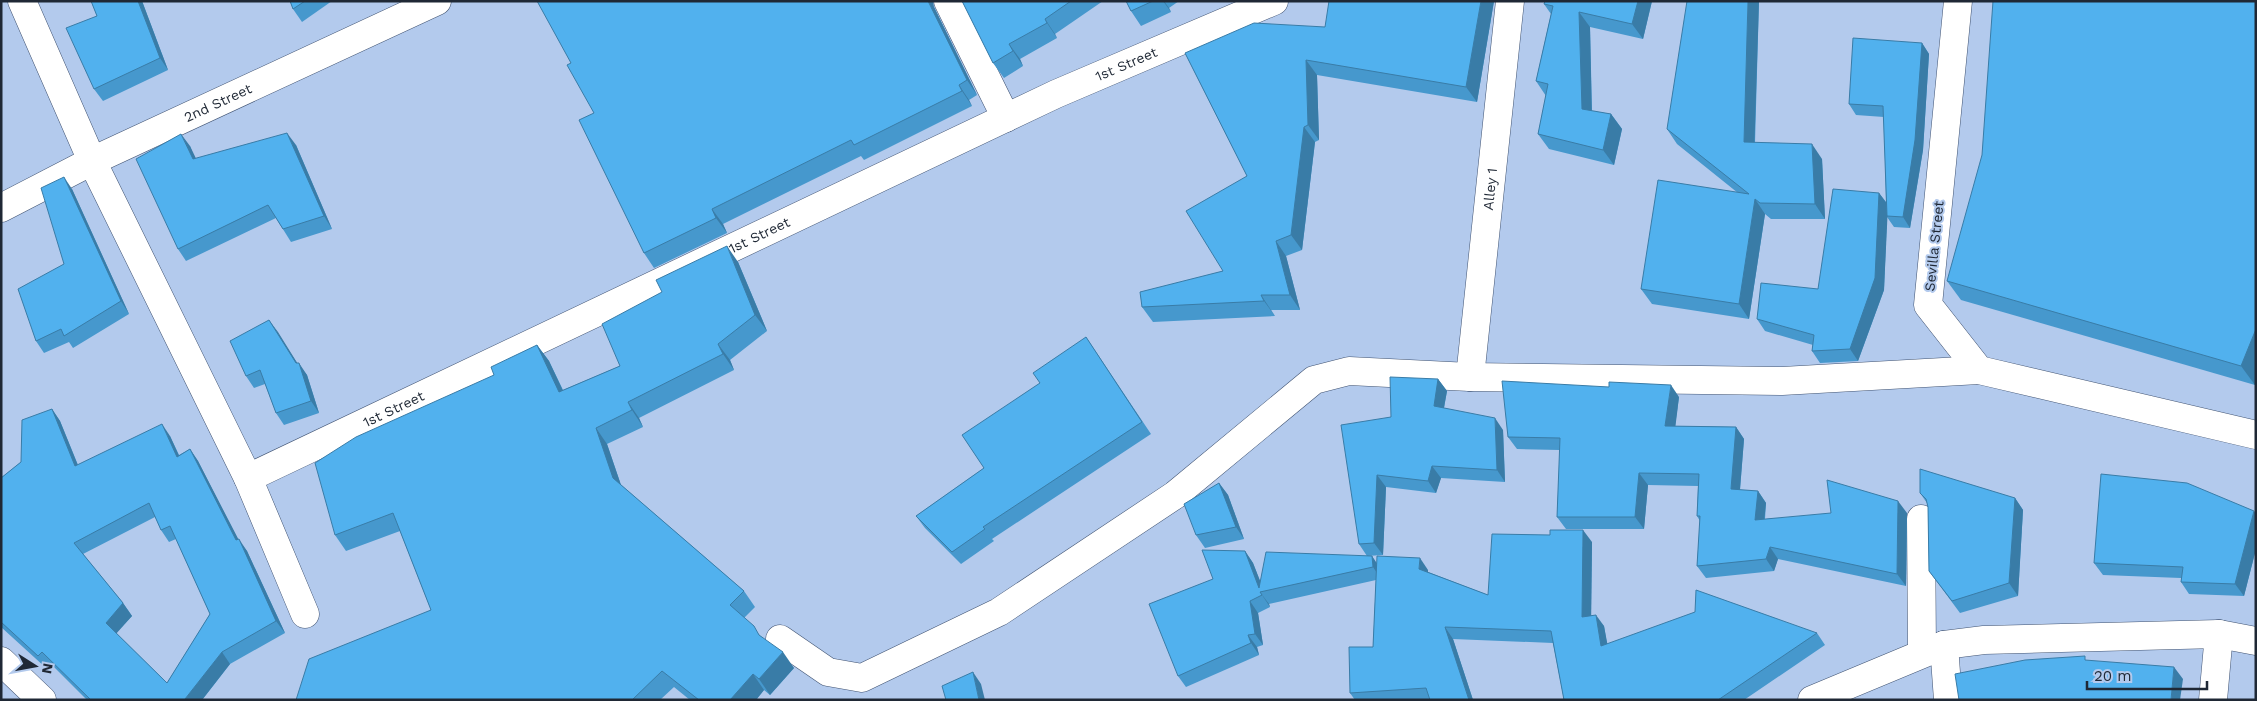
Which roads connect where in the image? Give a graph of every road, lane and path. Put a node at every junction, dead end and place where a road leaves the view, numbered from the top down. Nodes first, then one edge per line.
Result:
1 (22, 1) edge
2 (437, 1) edge
3 (948, 1) edge
4 (1274, 1) edge
5 (1510, 1) edge
6 (1958, 1) edge
7 (1006, 118) junction
8 (92, 161) junction
9 (1, 208) edge
10 (1979, 370) junction
11 (1470, 377) junction
12 (2256, 435) edge
13 (248, 478) junction
14 (1921, 519) dead end
15 (305, 614) dead end
16 (2219, 634) junction
17 (780, 639) dead end
18 (2256, 641) edge
19 (1933, 649) junction
20 (1, 661) edge
21 (42, 700) edge
22 (1812, 700) edge
23 (1948, 700) edge
24 (2213, 700) edge

1 - 8 street
2 - 8 street, 2nd Street
3 - 7 street
4 - 7 street, 1st Street
5 - 11 street, Alley 1
6 - 10 street, Sevilla Street
7 - 13 street, 1st Street
8 - 9 street, 2nd Street
8 - 13 street
10 - 11 street
10 - 12 street
11 - 17 street
13 - 15 street
14 - 19 street
16 - 18 street
16 - 19 street
16 - 24 street
19 - 22 street
19 - 23 street
20 - 21 street

